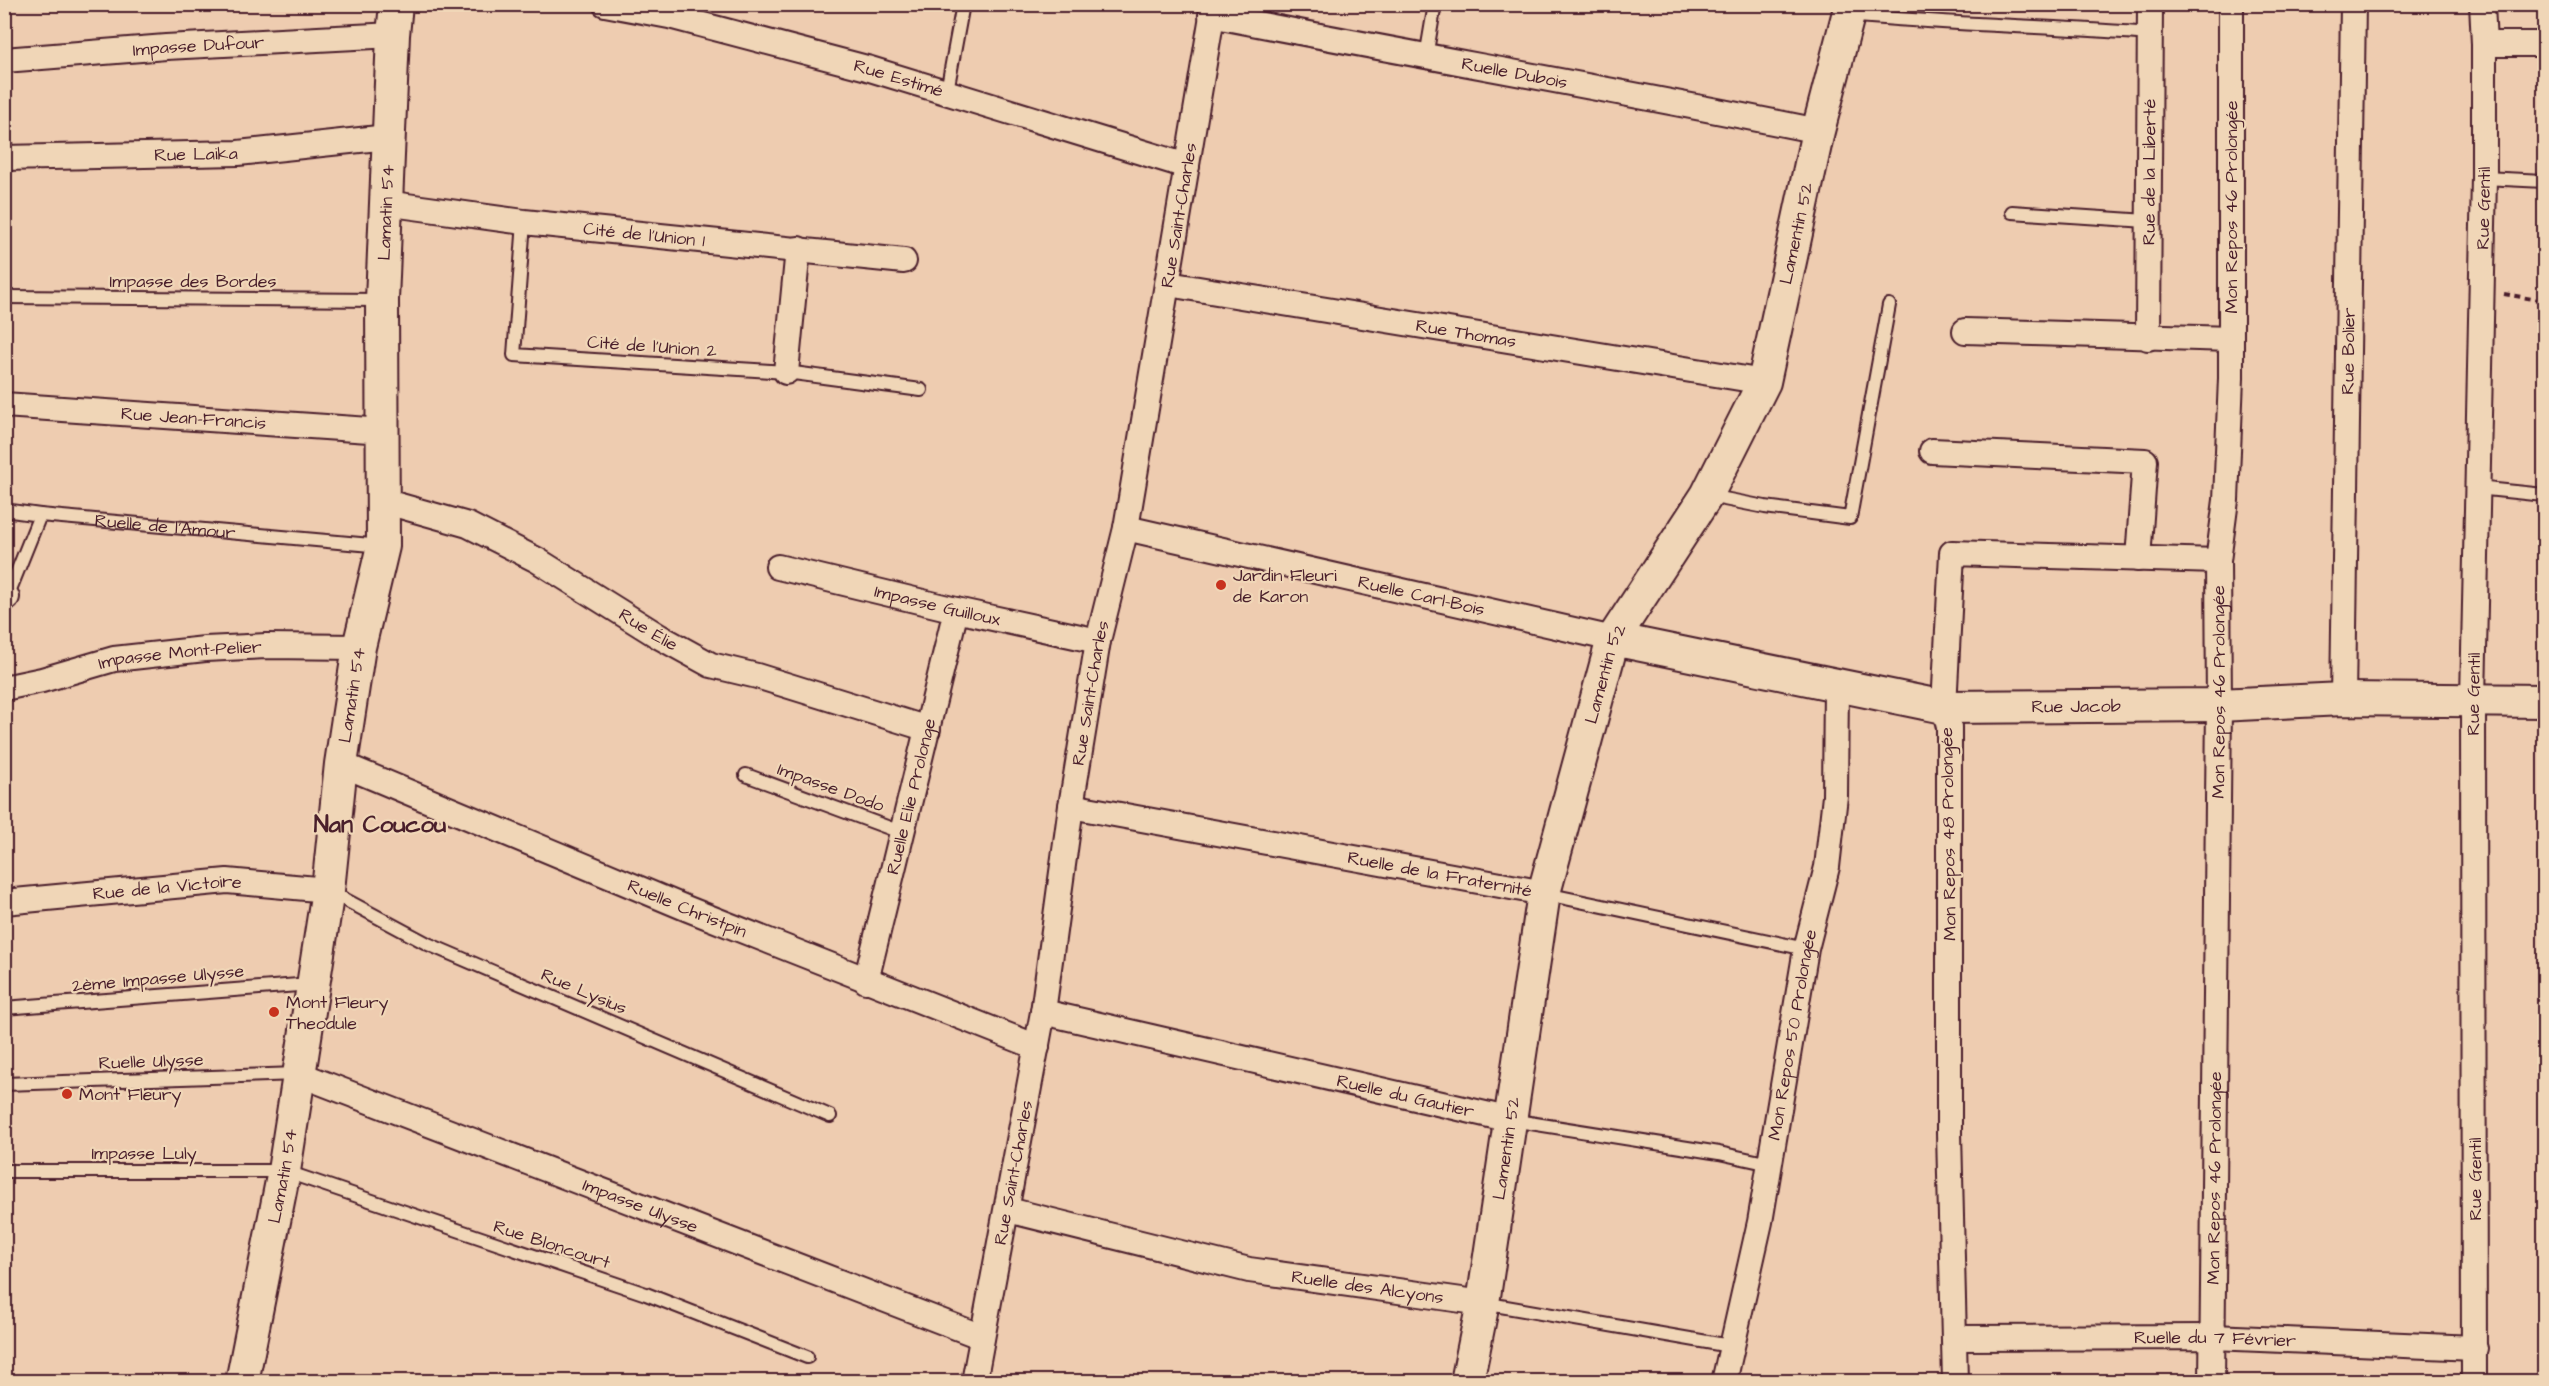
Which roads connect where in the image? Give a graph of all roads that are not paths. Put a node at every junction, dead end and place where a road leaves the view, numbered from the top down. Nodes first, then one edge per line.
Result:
1 (396, 4) edge
2 (606, 4) edge
3 (963, 4) edge
4 (1435, 4) edge
5 (2150, 4) edge
6 (2231, 4) edge
7 (2353, 4) edge
8 (2482, 4) edge
9 (1212, 10) edge
10 (1850, 10) edge
11 (2152, 34) junction
12 (393, 35) junction
13 (2484, 44) junction
14 (2544, 44) edge
15 (1426, 57) junction
16 (4, 60) edge
17 (947, 91) junction
18 (1818, 131) junction
19 (388, 137) junction
20 (4, 158) edge
21 (1187, 166) junction
22 (2484, 178) junction
23 (2544, 181) edge
24 (385, 203) junction
25 (2012, 212) dead end
26 (2147, 221) junction
27 (524, 222) junction
28 (798, 249) junction
29 (904, 261) dead end
30 (1168, 284) junction
31 (4, 297) edge
32 (382, 300) junction
33 (1889, 305) dead end
34 (1965, 331) dead end
35 (2148, 338) junction
36 (2231, 339) junction
37 (786, 372) junction
38 (1764, 382) junction
39 (921, 390) dead end
40 (4, 405) edge
41 (384, 431) junction
42 (1932, 451) dead end
43 (2477, 488) junction
44 (1707, 495) junction
45 (2544, 495) edge
46 (383, 501) junction
47 (4, 510) edge
48 (40, 515) junction
49 (1126, 528) junction
50 (383, 546) junction
51 (2138, 559) junction
52 (2218, 561) junction
53 (778, 567) dead end
54 (6, 598) edge
55 (956, 610) junction
56 (1613, 639) junction
57 (1098, 641) junction
58 (359, 647) junction
59 (1836, 686) junction
60 (4, 688) edge
61 (2343, 699) junction
62 (2473, 699) junction
63 (2544, 701) edge
64 (2219, 705) junction
65 (1944, 707) junction
66 (928, 729) junction
67 (341, 764) junction
68 (746, 775) dead end
69 (1071, 806) junction
70 (903, 833) junction
71 (328, 890) junction
72 (1544, 893) junction
73 (4, 902) edge
74 (1806, 949) junction
75 (866, 981) junction
76 (314, 984) junction
77 (4, 1008) edge
78 (1043, 1012) junction
79 (1037, 1047) junction
80 (299, 1074) junction
81 (4, 1084) edge
82 (830, 1116) dead end
83 (1511, 1119) junction
84 (1770, 1164) junction
85 (4, 1171) edge
86 (285, 1171) junction
87 (1008, 1209) junction
88 (1483, 1303) junction
89 (982, 1337) junction
90 (2212, 1337) junction
91 (1954, 1338) junction
92 (1730, 1346) junction
93 (2475, 1348) junction
94 (807, 1357) dead end
95 (242, 1382) edge
96 (974, 1382) edge
97 (1467, 1382) edge
98 (1724, 1382) edge
99 (1955, 1382) edge
100 (2212, 1382) edge
101 (2474, 1382) edge

1 - 12 street, Lamatin 54
2 - 17 street, Rue Estimé
3 - 17 lane
4 - 15 lane
5 - 11 street, Rue de la Liberté
6 - 36 street, Mon Repos 46 Prolongée
7 - 61 street, Rue Bolier
8 - 13 street, Rue Gentil
9 - 15 street, Ruelle Dubois
9 - 21 street, Rue Saint-Charles
10 - 11 lane
10 - 18 street, Lamentin 52
11 - 26 street, Rue de la Liberté
12 - 16 street, Impasse Dufour
12 - 19 street, Lamatin 54
13 - 14 street
13 - 22 street, Rue Gentil
15 - 18 street, Ruelle Dubois
17 - 21 street, Rue Estimé
18 - 38 street, Lamentin 52
19 - 20 street, Rue Laika
19 - 24 street, Lamatin 54
21 - 30 street, Rue Saint-Charles
22 - 23 lane
22 - 43 street, Rue Gentil
24 - 27 street, Cité de l'Union 1
24 - 32 street, Lamatin 54
25 - 26 lane
26 - 35 street, Rue de la Liberté
27 - 28 street, Cité de l'Union 1
27 - 37 lane, Cité de l'Union 2
28 - 29 street, Cité de l'Union 1
28 - 37 street
30 - 38 street, Rue Thomas
30 - 49 street, Rue Saint-Charles
31 - 32 lane, Impasse des Bordes
32 - 41 street, Lamatin 54
33 - 44 lane
34 - 35 street
35 - 36 street
36 - 52 street, Mon Repos 46 Prolongée
37 - 39 lane, Cité de l'Union 2
38 - 44 street, Lamentin 52
40 - 41 street, Rue Jean-Francis
41 - 46 street, Lamatin 54
42 - 51 street
43 - 45 lane
43 - 62 street, Rue Gentil
44 - 56 street, Lamentin 52
46 - 50 street, Lamatin 54
46 - 66 street, Rue Élie
47 - 48 lane, Ruelle de l'Amour
48 - 50 lane, Ruelle de l'Amour
48 - 54 lane
49 - 56 street, Ruelle Carl-Bois
49 - 57 street, Rue Saint-Charles
50 - 58 street, Lamatin 54
51 - 52 street, Mon Repos 48 Prolongée
51 - 65 street, Mon Repos 48 Prolongée
52 - 64 street, Mon Repos 46 Prolongée
53 - 55 street, Impasse Guilloux
55 - 57 street, Impasse Guilloux
55 - 66 street, Ruelle Elie Prolonge
56 - 59 street, Rue Jacob
56 - 72 street, Lamentin 52
57 - 69 street, Rue Saint-Charles
58 - 60 street, Impasse Mont-Pelier
58 - 67 street, Lamatin 54
59 - 65 street, Rue Jacob
59 - 74 street, Mon Repos 50 Prolongée
61 - 62 street, Rue Jacob
61 - 64 street, Rue Jacob
62 - 63 street, Rue Jacob
62 - 93 street, Rue Gentil
64 - 65 street, Rue Jacob
64 - 90 street, Mon Repos 46 Prolongée
65 - 91 street, Mon Repos 48 Prolongée
66 - 70 street, Ruelle Elie Prolonge
67 - 71 street, Lamatin 54
67 - 75 street, Ruelle Christpin
68 - 70 lane, Impasse Dodo
69 - 72 street, Ruelle de la Fraternité
69 - 78 street, Rue Saint-Charles
70 - 75 street, Ruelle Elie Prolonge
71 - 73 street, Rue de la Victoire
71 - 76 street, Lamatin 54
71 - 82 lane, Rue Lysius
72 - 74 lane, Ruelle de la Fraternité
72 - 83 street, Lamentin 52
74 - 84 street, Mon Repos 50 Prolongée
75 - 79 street, Ruelle Christpin
76 - 77 lane, 2ème Impasse Ulysse
76 - 80 street, Lamatin 54
78 - 79 street, Rue Saint-Charles
78 - 83 street, Ruelle du Gautier
79 - 87 street, Rue Saint-Charles
80 - 81 lane, Ruelle Ulysse
80 - 86 street, Lamatin 54
80 - 89 street, Impasse Ulysse
83 - 84 lane, Ruelle du Gautier
83 - 88 street, Lamentin 52
84 - 92 street, Mon Repos 50 Prolongée
85 - 86 lane, Impasse Luly
86 - 94 lane, Rue Bloncourt
86 - 95 street, Lamatin 54
87 - 88 street, Ruelle des Alcyons
87 - 89 street, Rue Saint-Charles
88 - 92 lane, Ruelle des Alcyons
88 - 97 street, Lamentin 52
89 - 96 street, Rue Saint-Charles
90 - 91 street, Ruelle du 7 Février
90 - 93 street, Ruelle du 7 Février
90 - 100 street, Mon Repos 46 Prolongée
91 - 99 street, Mon Repos 48 Prolongée
92 - 98 street, Mon Repos 50 Prolongée
93 - 101 street, Rue Gentil

